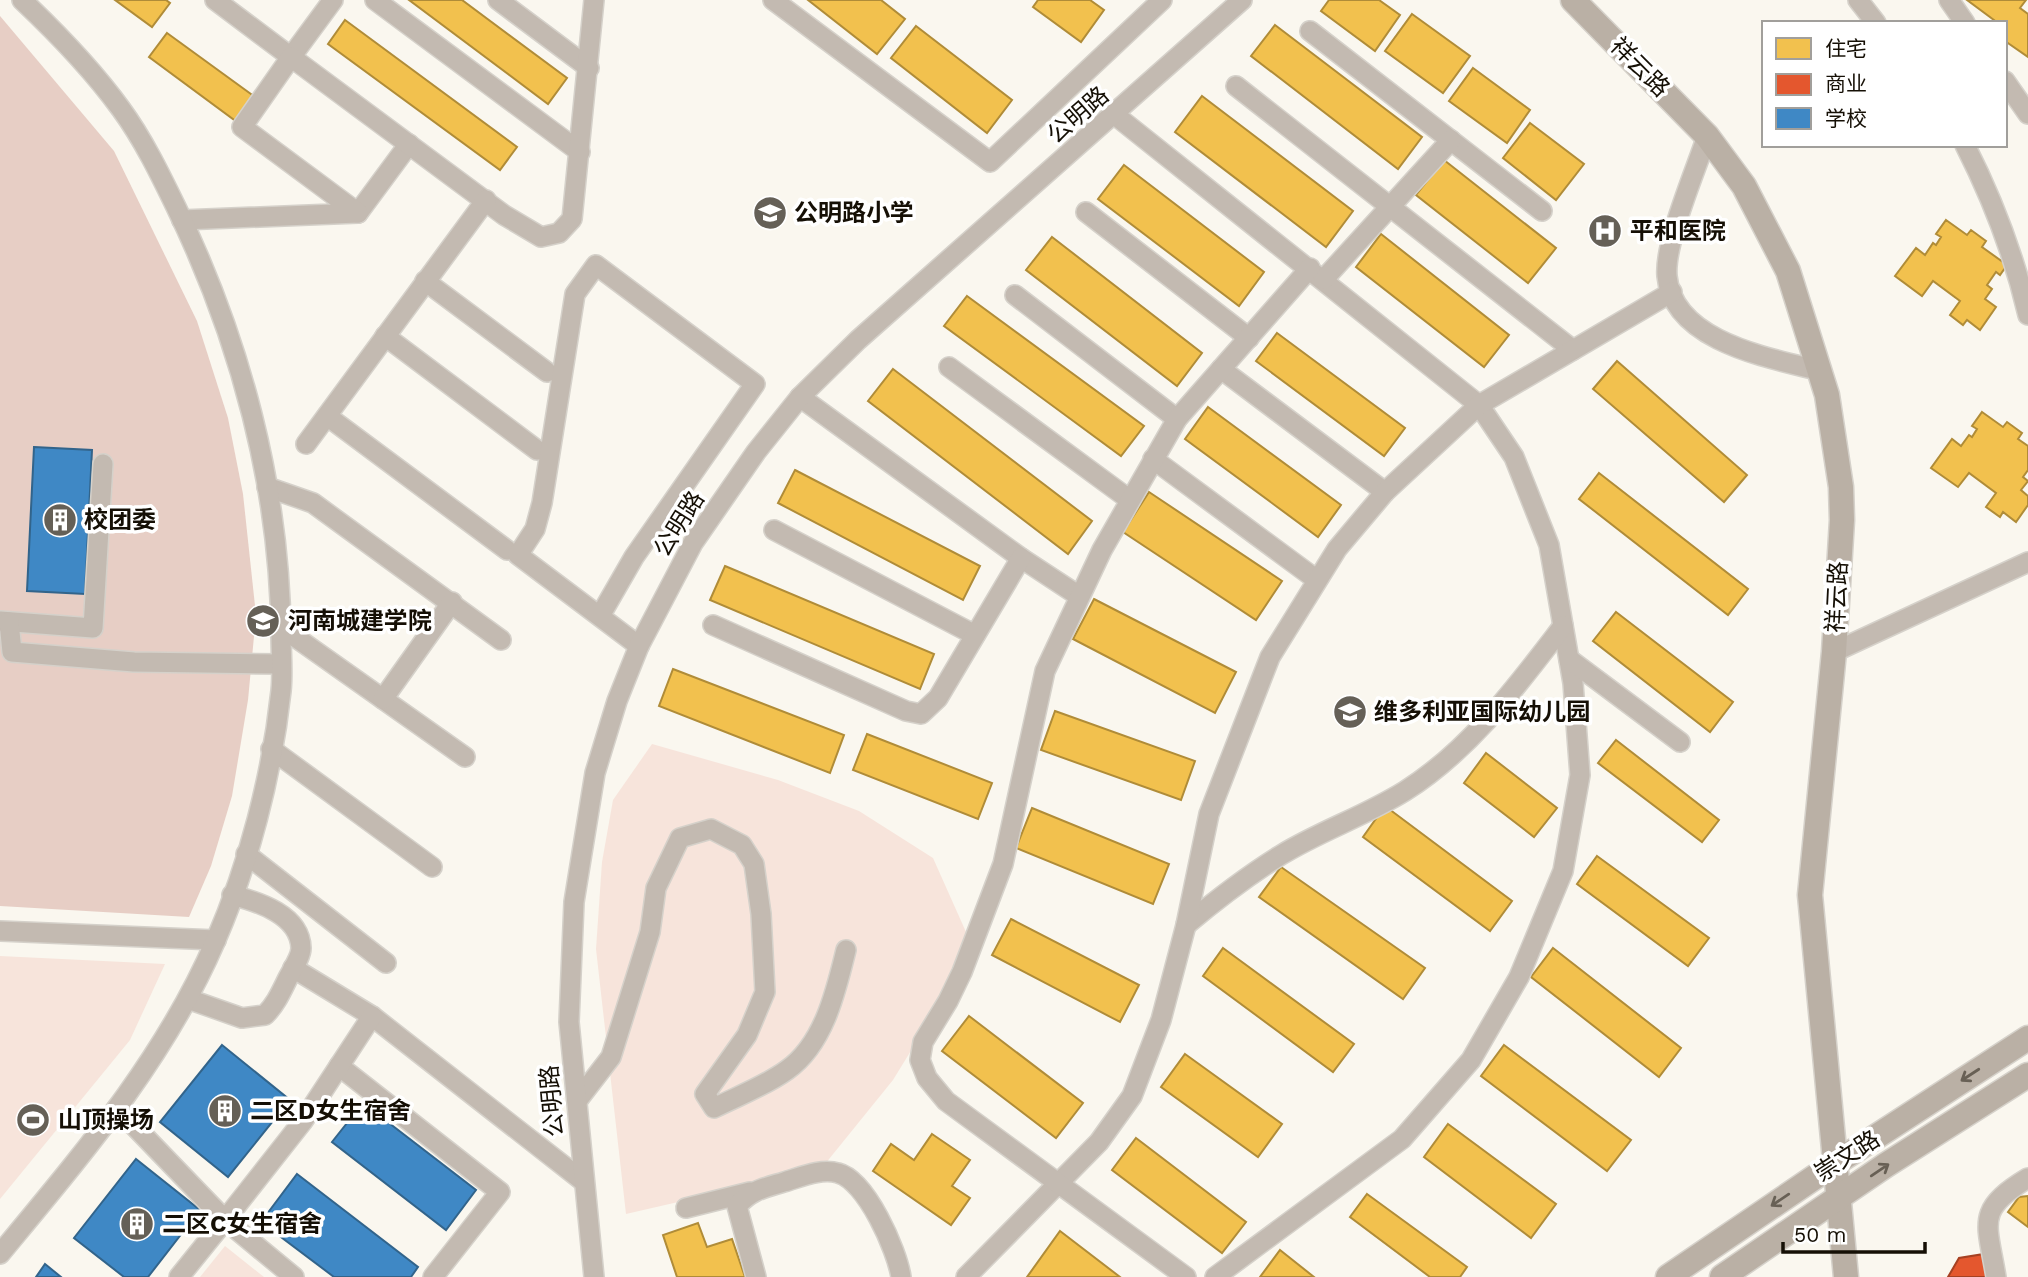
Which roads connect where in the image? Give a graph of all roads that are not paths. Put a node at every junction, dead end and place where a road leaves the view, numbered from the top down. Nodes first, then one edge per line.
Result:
1 (22, 0) edge
2 (215, 0) edge
3 (333, 0) edge
4 (374, 0) edge
5 (498, 0) edge
6 (594, 0) edge
7 (773, 0) edge
8 (1162, 0) edge
9 (1242, 0) edge
10 (1573, 0) edge
11 (1858, 0) edge
12 (1949, 0) edge
13 (1874, 21) edge
14 (1964, 21) edge
15 (1310, 31) dead end
16 (291, 57) junction
17 (589, 68) junction
18 (2007, 84) edge
19 (1236, 86) dead end
20 (2028, 114) edge
21 (1115, 115) junction
22 (1707, 136) junction
23 (1451, 140) junction
24 (409, 144) junction
25 (1966, 147) edge
26 (580, 152) junction
27 (486, 200) junction
28 (1390, 206) junction
29 (1542, 211) dead end
30 (1086, 212) dead end
31 (358, 214) junction
32 (182, 220) junction
33 (1317, 274) junction
34 (425, 281) junction
35 (1672, 292) junction
36 (1015, 295) dead end
37 (2028, 315) edge
38 (385, 336) junction
39 (1249, 338) junction
40 (1573, 350) junction
41 (949, 367) dead end
42 (1221, 369) junction
43 (1821, 371) junction
44 (547, 372) dead end
45 (800, 397) junction
46 (1479, 405) junction
47 (327, 416) junction
48 (1177, 419) junction
49 (306, 444) dead end
50 (537, 450) dead end
51 (1153, 459) junction
52 (103, 464) dead end
53 (267, 487) junction
54 (1385, 492) junction
55 (1130, 500) junction
56 (774, 530) dead end
57 (507, 550) dead end
58 (1021, 558) junction
59 (2028, 562) edge
60 (1317, 580) junction
61 (1079, 596) junction
62 (452, 602) junction
63 (600, 617) junction
64 (4, 621) edge
65 (713, 625) dead end
66 (281, 626) junction
67 (1563, 626) junction
68 (975, 635) junction
69 (501, 640) dead end
70 (639, 646) junction
71 (1834, 652) junction
72 (1569, 659) junction
73 (281, 664) junction
74 (383, 699) junction
75 (1680, 743) dead end
76 (271, 749) junction
77 (465, 757) dead end
78 (246, 854) junction
79 (432, 867) dead end
80 (232, 895) junction
81 (1186, 925) junction
82 (0, 931) edge
83 (216, 940) junction
84 (846, 950) dead end
85 (386, 963) dead end
86 (293, 968) junction
87 (188, 999) junction
88 (372, 1016) junction
89 (2028, 1038) edge
90 (339, 1066) junction
91 (2028, 1075) edge
92 (577, 1101) junction
93 (117, 1108) junction
94 (1834, 1164) junction
95 (2028, 1178) edge
96 (583, 1181) junction
97 (1058, 1183) junction
98 (750, 1192) junction
99 (1837, 1199) junction
100 (686, 1208) dead end
101 (225, 1220) junction
102 (0, 1254) edge
103 (179, 1277) edge
104 (294, 1277) edge
105 (433, 1277) edge
106 (594, 1277) edge
107 (756, 1277) edge
108 (901, 1277) edge
109 (966, 1277) edge
110 (1186, 1277) edge
111 (1215, 1277) edge
112 (1668, 1277) edge
113 (1722, 1277) edge
114 (1846, 1277) edge
115 (1996, 1277) edge

1 - 32 street
2 - 16 street
3 - 16 street
4 - 26 street
5 - 17 street
6 - 17 street
7 - 8 street
9 - 21 street, 公明路
10 - 22 main road, 祥云路
11 - 13 street
12 - 14 street
15 - 23 street
16 - 24 street
16 - 31 street
17 - 26 street
18 - 20 street
19 - 28 street
21 - 33 street
21 - 45 street, 公明路
22 - 35 street
22 - 43 main road, 祥云路
23 - 28 street
23 - 29 street
24 - 27 street
24 - 31 street
25 - 37 street
26 - 27 street
27 - 34 street
28 - 33 street
28 - 40 street
30 - 39 street
31 - 32 street
32 - 53 street
33 - 39 street
33 - 46 street
34 - 38 street
34 - 44 street
35 - 40 street
35 - 43 street
36 - 48 street
38 - 47 street
38 - 50 street
39 - 42 street
40 - 46 street
41 - 55 street
42 - 48 street
42 - 54 street
43 - 71 main road, 祥云路
45 - 58 street
45 - 70 street, 公明路
46 - 54 street
46 - 67 street
47 - 49 street
47 - 57 street
48 - 51 street
51 - 55 street
51 - 60 street
52 - 64 street
53 - 62 street
53 - 66 street
54 - 60 street
55 - 61 street
56 - 68 street
58 - 61 street
58 - 68 street
59 - 71 street
60 - 81 street
61 - 97 street
62 - 69 street
62 - 74 street
63 - 63 street
63 - 70 street
64 - 73 street
65 - 68 street
66 - 73 street
66 - 74 street
67 - 72 street
67 - 81 street
70 - 92 street, 公明路
71 - 94 main road, 祥云路
72 - 75 street
72 - 111 street
73 - 76 street
74 - 77 street
76 - 78 street
76 - 79 street
78 - 80 street
78 - 85 street
80 - 83 street
80 - 86 street
81 - 97 street
82 - 83 street
83 - 87 street
84 - 92 street
86 - 87 street
86 - 88 street
87 - 93 street
88 - 90 street
88 - 96 street
89 -> 94 main road, 崇文路
90 - 101 street
90 - 105 street
99 -> 91 main road, 崇文路
92 - 96 street, 公明路
93 - 101 street
93 - 102 street
94 - 99 main road, 祥云路
94 -> 112 main road, 崇文路
95 - 115 street
96 - 106 street, 公明路
97 - 109 street
97 - 110 street
98 - 100 street
98 - 107 street
98 - 108 street
99 - 113 main road, 崇文路
99 - 114 main road, 祥云路
101 - 103 street
101 - 104 street

